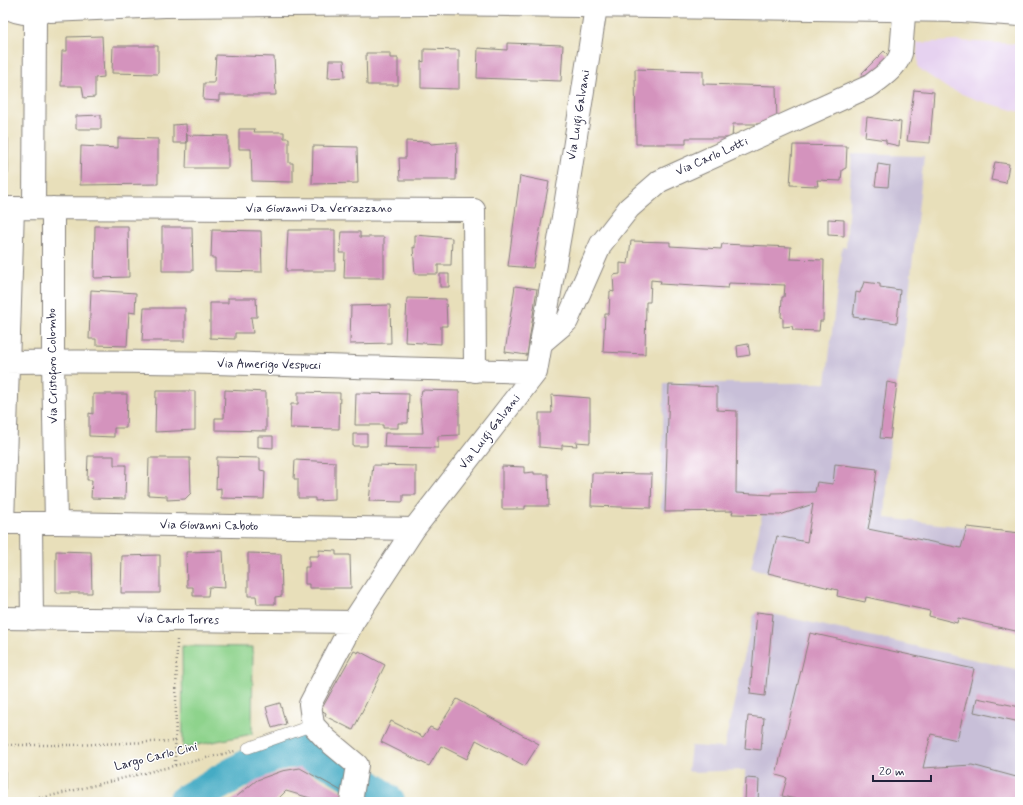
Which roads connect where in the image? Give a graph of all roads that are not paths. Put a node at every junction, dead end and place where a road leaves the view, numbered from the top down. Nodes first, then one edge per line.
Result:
1 (161, 4) edge
2 (430, 4) edge
3 (3, 5) edge
4 (905, 6) edge
5 (596, 7) junction
6 (49, 9) edge
7 (1020, 15) edge
8 (8, 208) edge
9 (43, 208) junction
10 (541, 343) junction
11 (53, 361) junction
12 (6, 362) edge
13 (475, 371) junction
14 (536, 372) junction
15 (32, 523) junction
16 (56, 523) junction
17 (3, 524) edge
18 (414, 529) junction
19 (3, 618) edge
20 (32, 619) junction
21 (353, 622) junction
22 (313, 725) junction
23 (248, 748) road end
24 (352, 797) edge

1 - 2 street
1 - 6 street
2 - 5 street
3 - 6 street
4 - 5 street
4 - 7 street
4 - 10 street, Via Carlo Lotti
5 - 10 street, Via Luigi Galvani
6 - 9 street, Via Cristoforo Colombo
8 - 9 street, Via Giovanni Da Verrazzano
8 - 12 street
9 - 11 street, Via Cristoforo Colombo
9 - 13 street, Via Giovanni Da Verrazzano
10 - 14 street, Via Luigi Galvani
11 - 12 street, Via Amerigo Vespucci
11 - 13 street, Via Amerigo Vespucci
11 - 16 street, Via Cristoforo Colombo
12 - 17 street
13 - 14 street, Via Amerigo Vespucci
14 - 18 street, Via Luigi Galvani
15 - 16 street, Via Giovanni Caboto
15 - 17 street, Via Giovanni Caboto
15 - 20 street
16 - 18 street, Via Giovanni Caboto
18 - 21 street, Via Luigi Galvani
19 - 20 street, Via Carlo Torres
20 - 21 street, Via Carlo Torres
21 - 22 street, Via Luigi Galvani
22 - 23 lane
22 - 24 street

